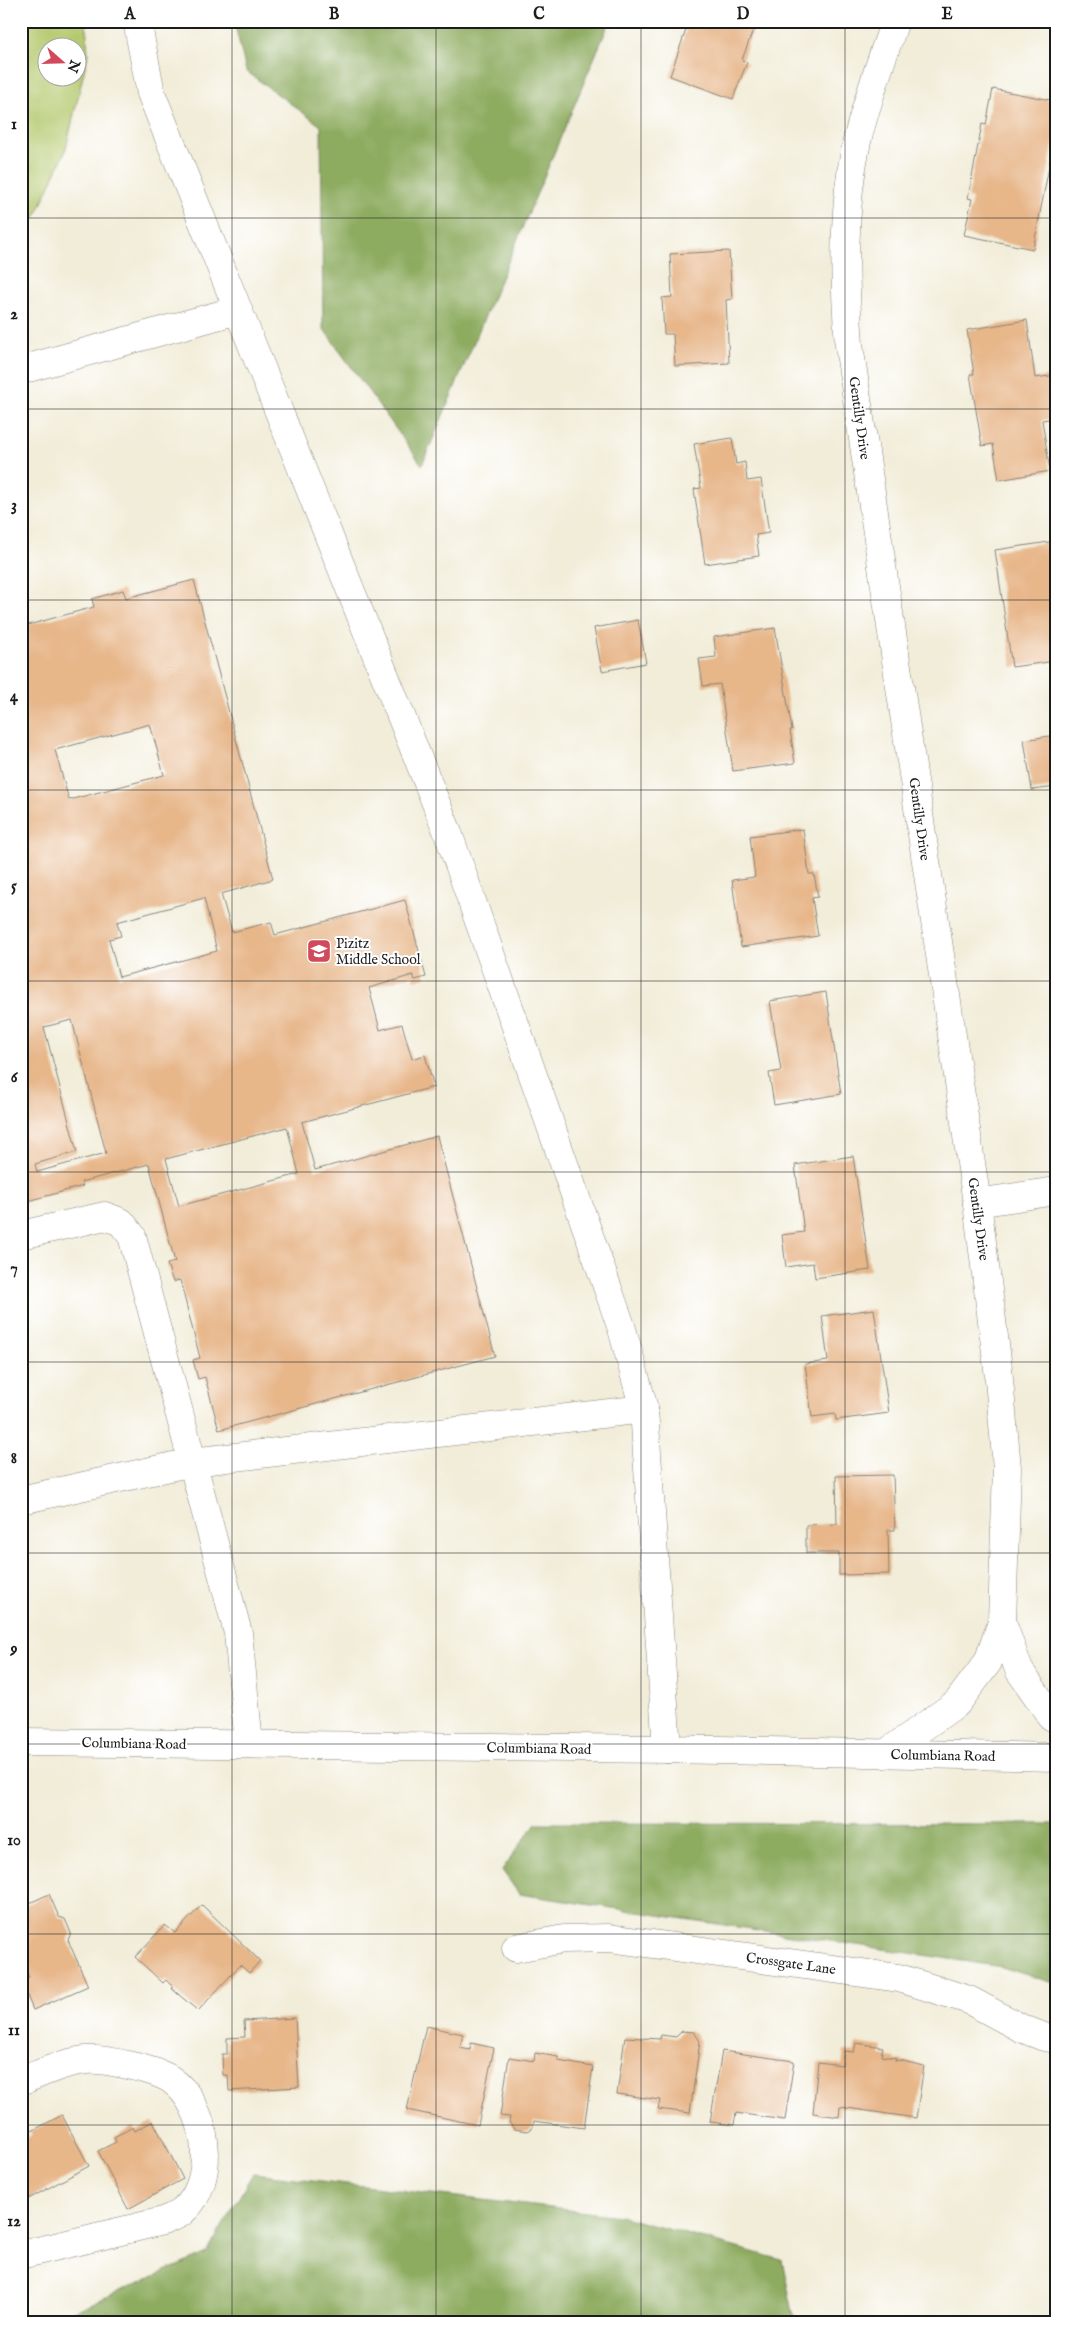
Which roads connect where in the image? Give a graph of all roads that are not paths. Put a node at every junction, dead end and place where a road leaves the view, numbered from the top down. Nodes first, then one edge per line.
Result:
1 (137, 21) edge
2 (895, 21) edge
3 (238, 310) junction
4 (21, 370) edge
5 (1056, 1191) edge
6 (977, 1203) junction
7 (21, 1235) edge
8 (644, 1409) junction
9 (192, 1462) junction
10 (21, 1500) edge
11 (1002, 1622) junction
12 (1056, 1719) edge
13 (21, 1742) edge
14 (249, 1744) junction
15 (667, 1749) junction
16 (885, 1754) junction
17 (1056, 1757) edge
18 (516, 1948) dead end
19 (1056, 2039) edge
20 (21, 2081) edge
21 (21, 2255) edge

1 - 3 street
2 - 6 street, Gentilly Drive
3 - 4 street
3 - 8 street
5 - 6 street
6 - 11 street, Gentilly Drive
7 - 9 street
8 - 9 street
8 - 15 street
9 - 10 street
9 - 14 street
11 - 12 street, Gentilly Drive
11 - 16 street, Gentilly Drive
13 - 14 street, Columbiana Road
14 - 15 street, Columbiana Road
15 - 16 street, Columbiana Road
16 - 17 street, Columbiana Road
18 - 19 street, Crossgate Lane
20 - 21 street

